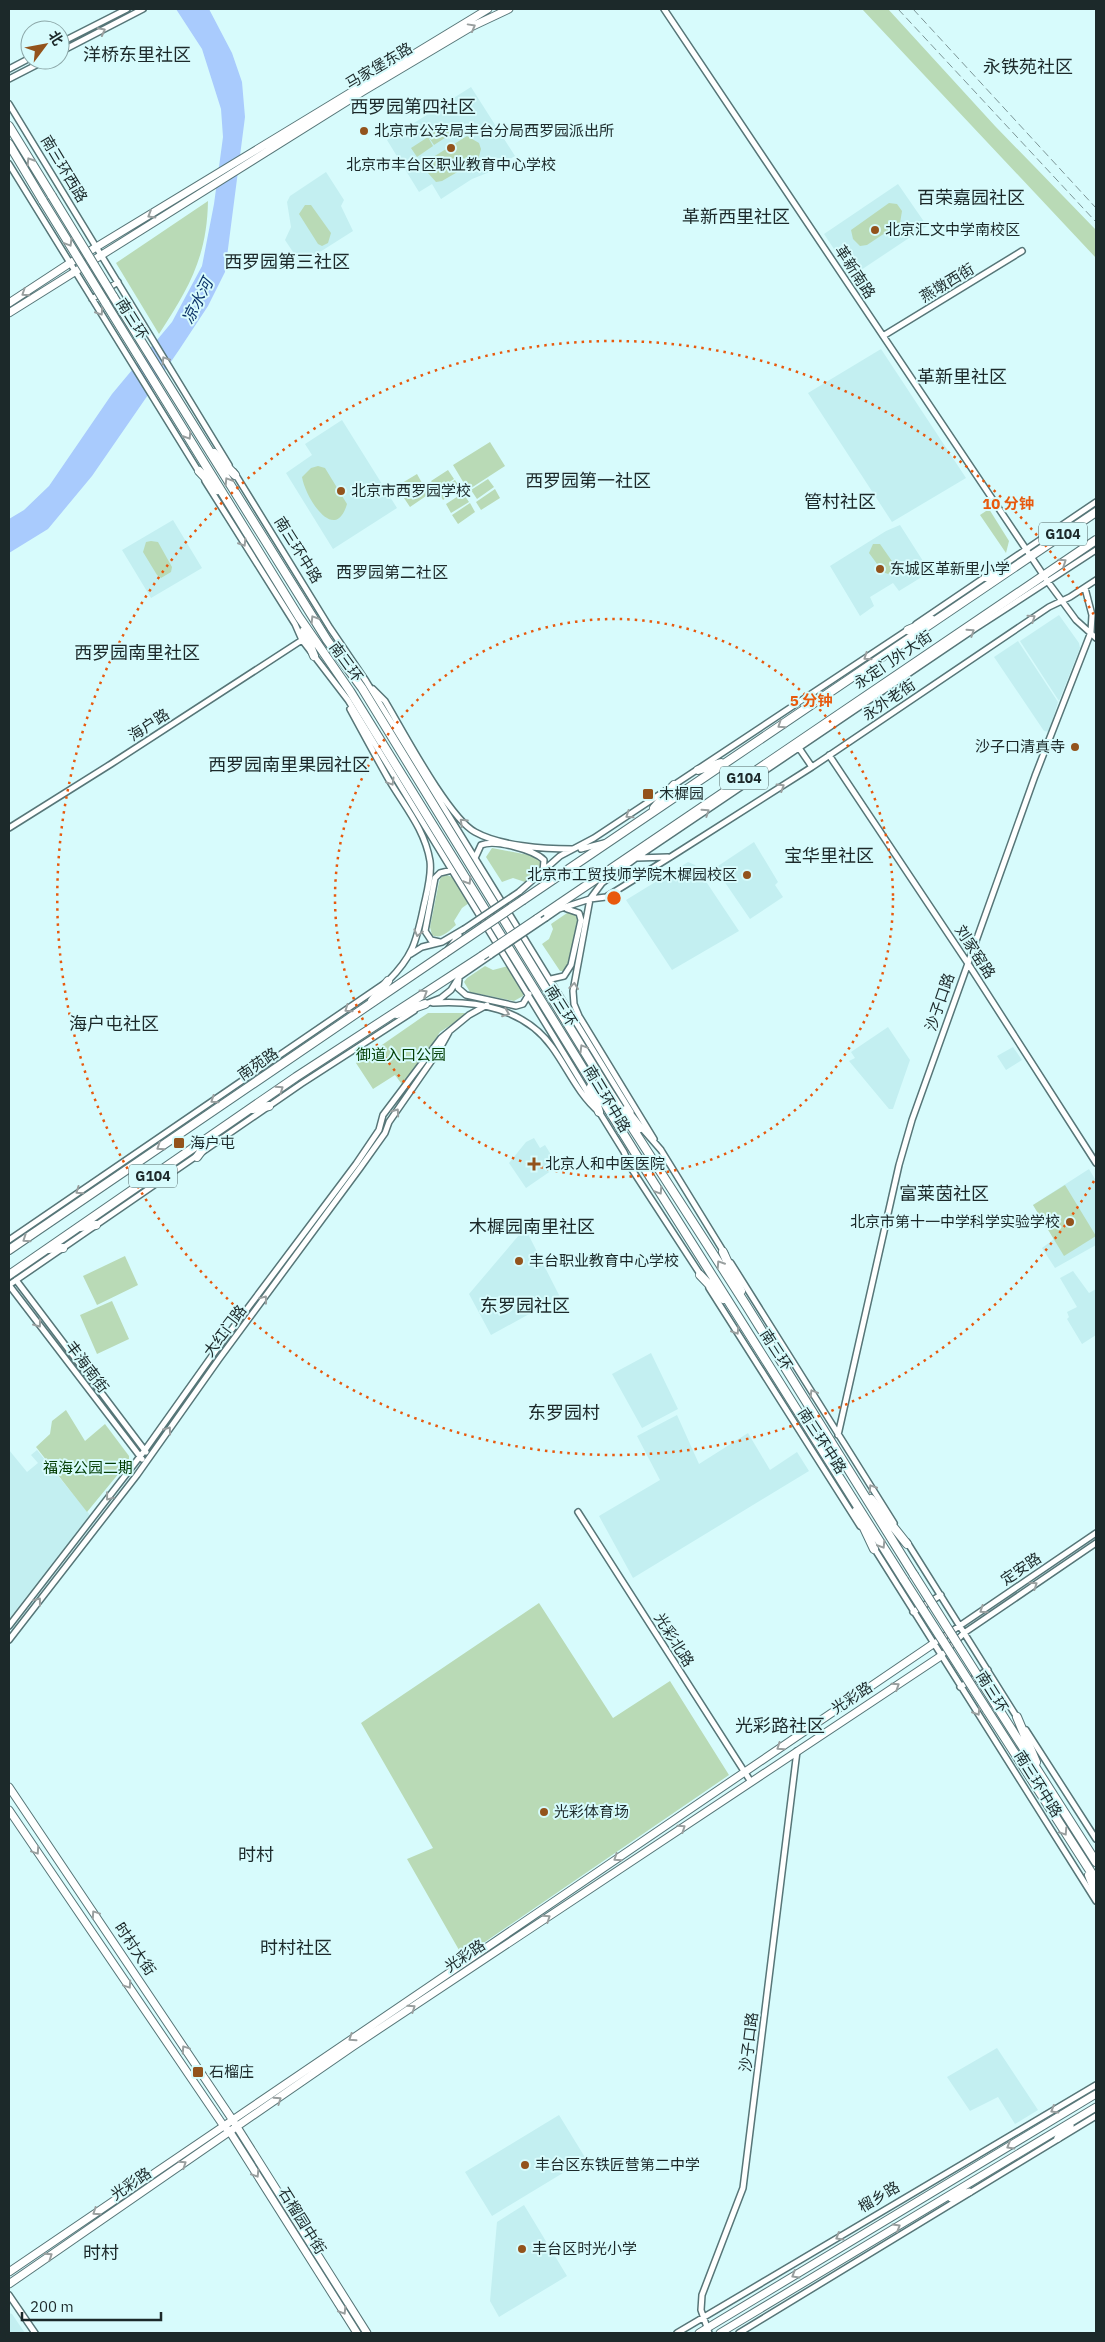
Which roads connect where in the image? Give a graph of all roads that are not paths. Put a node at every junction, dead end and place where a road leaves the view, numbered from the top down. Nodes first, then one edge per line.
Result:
1 (127, 9) edge
2 (144, 9) edge
3 (488, 9) edge
4 (509, 9) edge
5 (664, 9) edge
6 (70, 38) edge
7 (70, 47) edge
8 (27, 70) edge
9 (9, 79) edge
10 (9, 104) edge
11 (9, 126) edge
12 (9, 144) edge
13 (265, 149) junction
14 (9, 164) edge
15 (97, 247) junction
16 (1022, 251) dead end
17 (101, 255) junction
18 (70, 263) junction
19 (74, 270) junction
20 (118, 282) junction
21 (92, 299) junction
22 (9, 303) edge
23 (9, 313) edge
24 (883, 336) junction
25 (203, 443) junction
26 (199, 471) junction
27 (235, 475) junction
28 (1096, 502) edge
29 (229, 503) junction
30 (1096, 512) edge
31 (1096, 540) edge
32 (1096, 550) edge
33 (1028, 552) junction
34 (1005, 574) junction
35 (986, 578) junction
36 (1046, 579) junction
37 (1096, 580) edge
38 (1084, 588) junction
39 (1061, 601) junction
40 (945, 614) junction
41 (299, 617) junction
42 (908, 630) junction
43 (1090, 632) junction
44 (1096, 638) edge
45 (302, 640) junction
46 (314, 656) junction
47 (356, 670) joint
48 (332, 679) junction
49 (364, 684) junction
50 (348, 700) junction
51 (360, 706) junction
52 (799, 748) junction
53 (829, 755) junction
54 (728, 761) junction
55 (812, 767) junction
56 (698, 770) junction
57 (674, 784) junction
58 (648, 815) junction
59 (9, 828) edge
60 (609, 842) junction
61 (576, 850) junction
62 (672, 856) junction
63 (475, 858) junction
64 (636, 858) junction
65 (452, 870) junction
66 (542, 874) junction
67 (521, 896) junction
68 (590, 899) junction
69 (559, 909) junction
70 (464, 929) junction
71 (440, 942) junction
72 (445, 953) junction
73 (411, 954) junction
74 (967, 962) junction
75 (459, 977) junction
76 (551, 978) junction
77 (388, 981) junction
78 (529, 994) junction
79 (424, 1004) junction
80 (487, 1006) junction
81 (366, 1008) junction
82 (383, 1019) junction
83 (451, 1029) junction
84 (588, 1075) junction
85 (608, 1090) junction
86 (269, 1106) junction
87 (249, 1110) junction
88 (599, 1112) junction
89 (640, 1128) junction
90 (215, 1133) junction
91 (661, 1150) junction
92 (197, 1157) junction
93 (1096, 1163) edge
94 (96, 1225) junction
95 (78, 1227) junction
96 (9, 1240) edge
97 (63, 1248) junction
98 (46, 1249) junction
99 (9, 1250) edge
100 (723, 1252) junction
101 (9, 1275) edge
102 (700, 1275) junction
103 (16, 1280) junction
104 (9, 1285) edge
105 (746, 1305) junction
106 (736, 1313) junction
107 (838, 1435) junction
108 (145, 1450) junction
109 (150, 1456) junction
110 (140, 1457) junction
111 (145, 1463) junction
112 (838, 1473) junction
113 (851, 1475) junction
114 (578, 1512) dead end
115 (1096, 1534) edge
116 (1096, 1543) edge
117 (908, 1544) junction
118 (874, 1549) junction
119 (941, 1595) junction
120 (913, 1612) junction
121 (960, 1625) junction
122 (9, 1626) edge
123 (964, 1632) junction
124 (9, 1640) edge
125 (933, 1644) junction
126 (941, 1656) junction
127 (988, 1670) junction
128 (960, 1687) junction
129 (1017, 1717) junction
130 (797, 1751) junction
131 (744, 1772) junction
132 (751, 1782) junction
133 (1046, 1784) junction
134 (9, 1787) edge
135 (9, 1810) edge
136 (1096, 1839) edge
137 (1095, 1861) edge
138 (1085, 1864) junction
139 (1096, 1880) edge
140 (1096, 1893) edge
141 (1096, 1901) edge
142 (1096, 2085) edge
143 (1096, 2094) edge
144 (1096, 2107) edge
145 (1082, 2116) junction
146 (1096, 2116) edge
147 (232, 2119) junction
148 (223, 2125) junction
149 (238, 2127) junction
150 (230, 2132) junction
151 (1058, 2138) junction
152 (969, 2192) junction
153 (939, 2202) junction
154 (9, 2272) edge
155 (9, 2284) edge
156 (9, 2295) edge
157 (703, 2318) junction
158 (708, 2331) edge
159 (35, 2333) edge
160 (357, 2333) edge
161 (367, 2333) edge
162 (676, 2333) edge
163 (699, 2333) edge
164 (720, 2333) edge
165 (739, 2333) edge

1 - 6 street
7 -> 2 street
3 - 13 main road, 马家堡东路
13 -> 4 main road, 马家堡东路
5 - 24 street, 革新南路
8 - 9 street
10 - 15 street, 南三环西路
25 -> 11 highway, 南三环, bridge
12 -> 29 highway, 南三环, bridge
13 -> 15 main road
13 - 17 main road
14 - 18 street
15 - 17 street, 南三环西路
15 - 18 main road
16 - 24 street, 燕墩西街
17 - 19 main road
17 - 20 street, 南三环中路
18 - 19 street
18 -> 22 main road
19 - 21 street
19 - 23 main road
20 - 21 street
27 -> 20 street, 南三环中路
21 -> 26 street
24 - 33 street, 革新南路
25 - 27 highway
49 -> 25 highway, 南三环
26 - 29 highway
26 -> 45 street
27 - 47 street, 南三环中路
28 - 33 street, 永定门外大街
29 - 41 highway, 南三环
30 - 33 highway, 永定门外大街 / G104
36 -> 31 highway, 永定门外大街 / G104
32 - 36 street, 永定门外大街
33 - 34 highway, 永定门外大街 / G104
33 - 35 street, 永定门外大街
33 - 36 street, 革新南路
34 - 35 highway
34 - 40 highway, 永定门外大街 / G104
35 - 42 street, 永定门外大街
36 - 39 street, 革新南路
52 -> 36 street, 永定门外大街
82 -> 36 highway, 永定门外大街 / G104, bridge
37 - 38 street, 永外老街
38 - 39 street, 永外老街
38 - 43 street, 沙子口路
39 - 43 street, 革新南路
53 -> 39 street, 永外老街
40 - 42 highway
40 -> 54 highway, 永定门外大街 / G104
41 - 46 highway
41 - 51 highway, 南三环
42 -> 56 street, 永定门外大街
43 - 44 street, 革新南路
43 - 74 street, 沙子口路
45 - 46 street
45 - 59 street, 海户路
46 - 48 street
47 - 49 highway
48 - 50 street
48 -> 73 street
61 -> 49 street
49 - 63 street
85 -> 49 highway, 南三环
50 - 51 highway
50 - 65 street, 南三环中路
51 -> 84 highway, 南三环
52 - 55 street
64 -> 52 street, 永定门外大街
53 - 55 street, 永外老街
53 - 74 street, 刘家窑路
54 - 56 highway
54 - 58 highway, 永定门外大街 / G104
62 -> 55 street, 永外老街
56 - 57 street, 永定门外大街
57 - 58 highway
57 -> 61 street, 永定门外大街
58 - 60 highway, 永定门外大街 / G104
60 - 61 street
60 - 67 highway, 永定门外大街 / G104
61 - 66 street, 永定门外大街
62 - 64 street
62 - 68 street, 永外老街
63 - 66 street
63 - 76 street, 南三环中路
64 - 68 street, 永定门外大街
65 - 71 street
65 - 78 street, 南三环中路
66 - 67 street, 永定门外大街
67 - 70 street, bridge
67 - 72 highway, 南苑路 / G104, bridge
68 - 69 street
91 -> 68 street
69 - 75 street, bridge
69 - 76 street
70 - 71 street
70 - 72 street
71 - 73 street
72 - 81 highway, 南苑路 / G104
73 - 77 street
74 - 93 street, 刘家窑路
74 - 107 street, 沙子口路
75 - 78 street
75 - 79 street
76 - 89 street, 南三环中路
77 - 81 highway
77 -> 96 street
78 - 88 street, 南三环中路
79 - 80 street
79 - 82 highway
79 - 86 street
80 - 83 street, 大红门路
80 -> 88 street
81 -> 99 highway, 南苑路 / G104
87 -> 82 highway, G104
83 - 108 street, 大红门路
109 -> 83 street, 大红门路
84 - 88 highway
84 -> 106 highway, 南三环
85 - 89 highway
105 -> 85 highway, 南三环中路
86 - 87 highway
86 - 92 street
87 - 90 highway, G104
88 - 102 street, 南三环中路
89 - 91 street, 南三环中路
90 - 92 highway
90 - 95 highway, G104
91 - 100 street, 南三环中路
92 - 94 street
94 - 95 highway
94 - 97 street
95 - 98 highway, G104
97 - 98 highway
97 - 103 street
98 - 101 highway, G104
100 - 105 highway
107 -> 100 street, 南三环中路
102 - 106 highway
102 -> 118 street, 南三环中路
103 - 104 street
103 - 108 street, 丰海南街
104 -> 110 street, 丰海南街
105 - 113 highway, 南三环
106 - 112 highway, 南三环
117 -> 107 street, 南三环中路
108 - 109 street, 丰海南街
108 - 110 street, 大红门路
109 - 111 street, 大红门路
110 - 111 street, 丰海南街
110 -> 122 street, 大红门路
124 -> 111 street, 大红门路
112 - 118 highway
112 -> 138 highway, 南三环, bridge
113 - 117 highway
113 - 133 highway, 南三环, bridge
114 - 131 street, 光彩北路
115 -> 121 street, 定安路
123 -> 116 street, 定安路
117 - 119 street, 南三环中路
118 - 120 street, 南三环中路
119 - 120 street
119 - 121 street, 南三环中路
120 - 125 street, 南三环中路
121 - 123 street, 南三环中路
121 - 125 street, 定安路
123 - 126 street, 定安路
123 - 127 street, 南三环中路
125 - 126 street, 南三环中路
125 -> 131 main road, 光彩路
126 - 128 street, 南三环中路
130 -> 126 main road, 光彩路
127 - 128 street
127 - 129 street, 南三环中路
128 -> 141 street, 南三环中路
129 - 133 highway
129 - 136 street, 南三环中路
130 - 132 main road, 光彩路
130 - 157 street, 沙子口路
131 - 132 street, 光彩北路
131 -> 147 main road, 光彩路
149 -> 132 main road, 光彩路
133 - 137 highway, 南三环
147 -> 134 main road, 时村大街
135 -> 148 main road, 时村大街
138 - 139 highway, 南三环
138 - 140 highway
142 -> 157 street, 榴乡路
143 -> 158 main road, 榴乡路
144 - 145 main road
145 - 151 main road
145 - 153 main road
146 - 151 street
147 - 148 main road, 光彩路
147 - 149 main road, 时村大街
148 - 150 main road, 石榴园中街
148 -> 154 main road, 光彩路
149 - 150 main road, 光彩路
149 - 161 main road, 石榴园中街
155 -> 150 main road, 光彩路
150 -> 160 main road, 石榴园中街
151 - 152 street
152 - 153 main road
152 - 165 street
164 -> 153 main road
156 - 159 street
157 - 158 street, 沙子口路
157 - 162 street, 榴乡路
158 - 163 main road, 榴乡路

